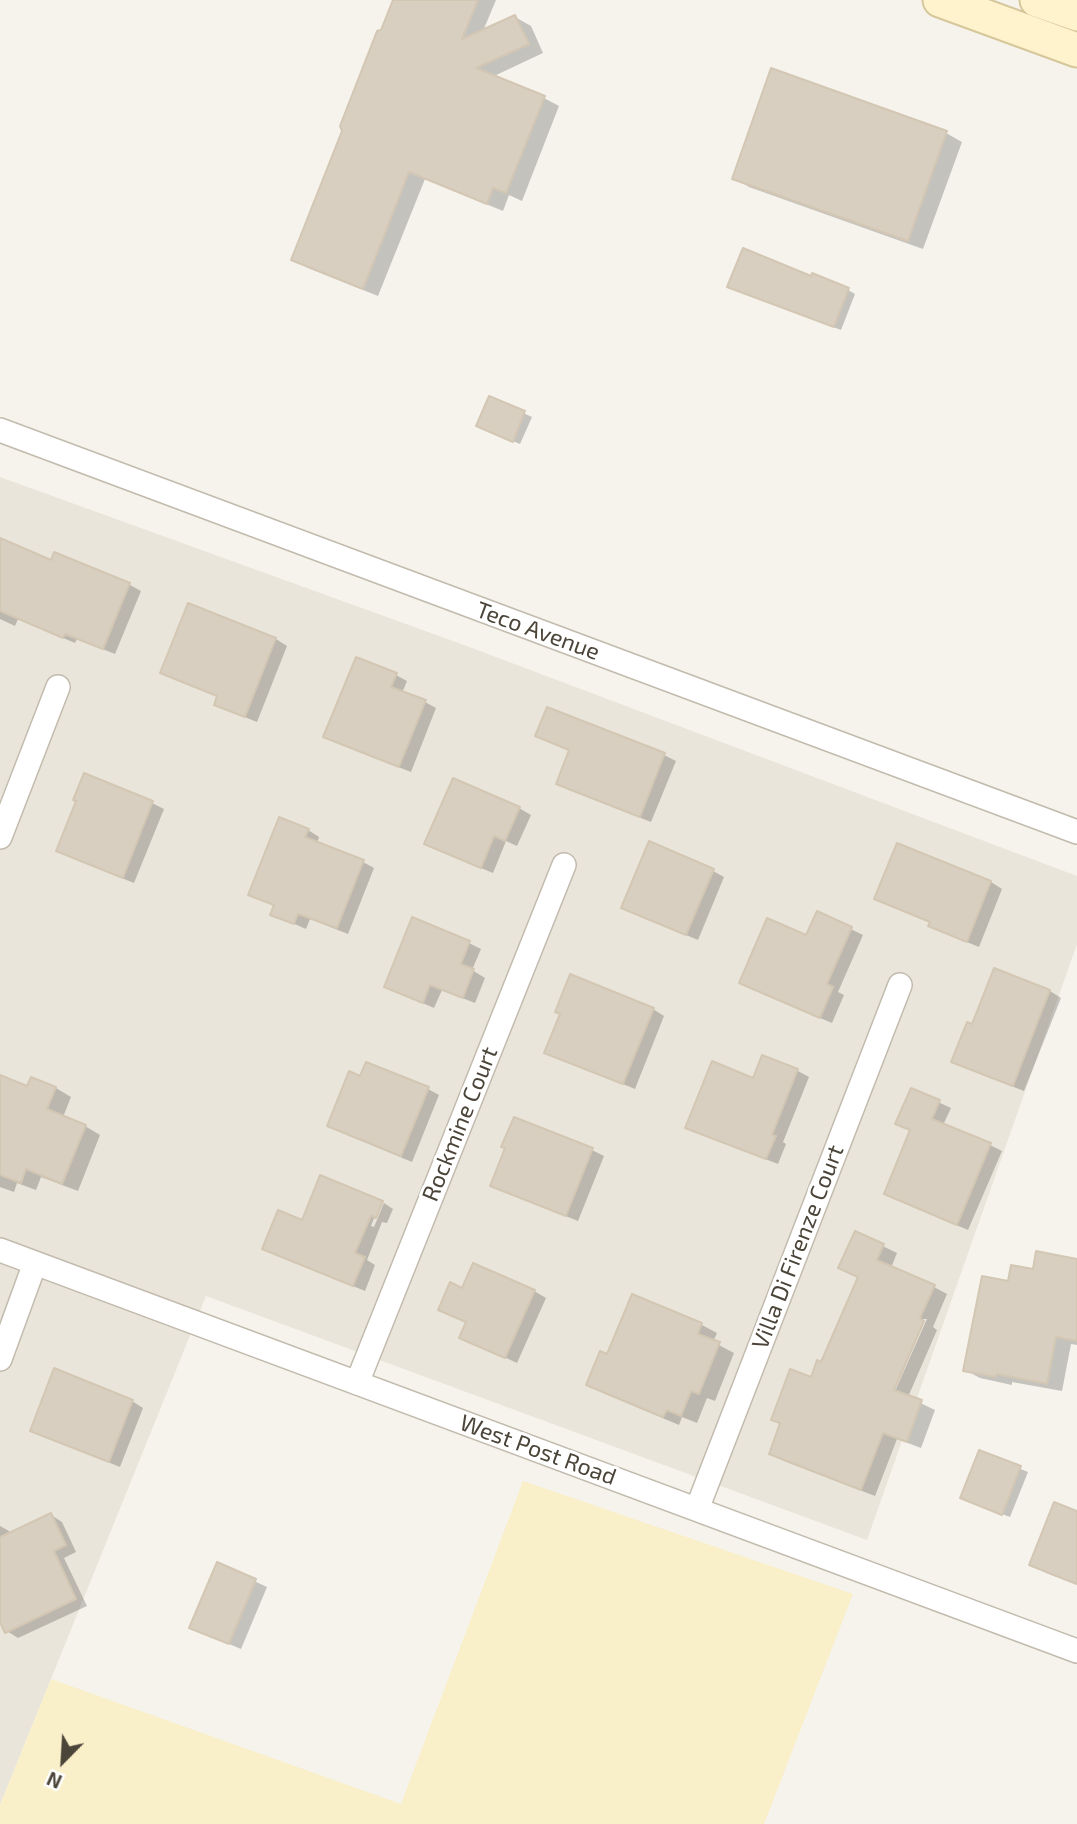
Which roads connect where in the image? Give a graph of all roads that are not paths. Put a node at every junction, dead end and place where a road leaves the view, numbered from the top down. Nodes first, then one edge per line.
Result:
1 (940, 0) edge
2 (1037, 0) edge
3 (1077, 14) edge
4 (1077, 50) edge
5 (0, 430) edge
6 (58, 687) dead end
7 (1077, 832) edge
8 (0, 837) edge
9 (564, 865) dead end
10 (900, 985) dead end
11 (0, 1250) edge
12 (35, 1263) junction
13 (0, 1359) edge
14 (357, 1383) junction
15 (697, 1509) junction
16 (1077, 1651) edge

1 - 4 main road
2 - 3 main road
5 - 7 street, Teco Avenue
6 - 8 street
9 - 14 street, Rockmine Court
10 - 15 street, Villa Di Firenze Court
11 - 12 street, West Post Road
12 - 13 street
12 - 14 street, West Post Road
14 - 15 street, West Post Road
15 - 16 street, West Post Road

